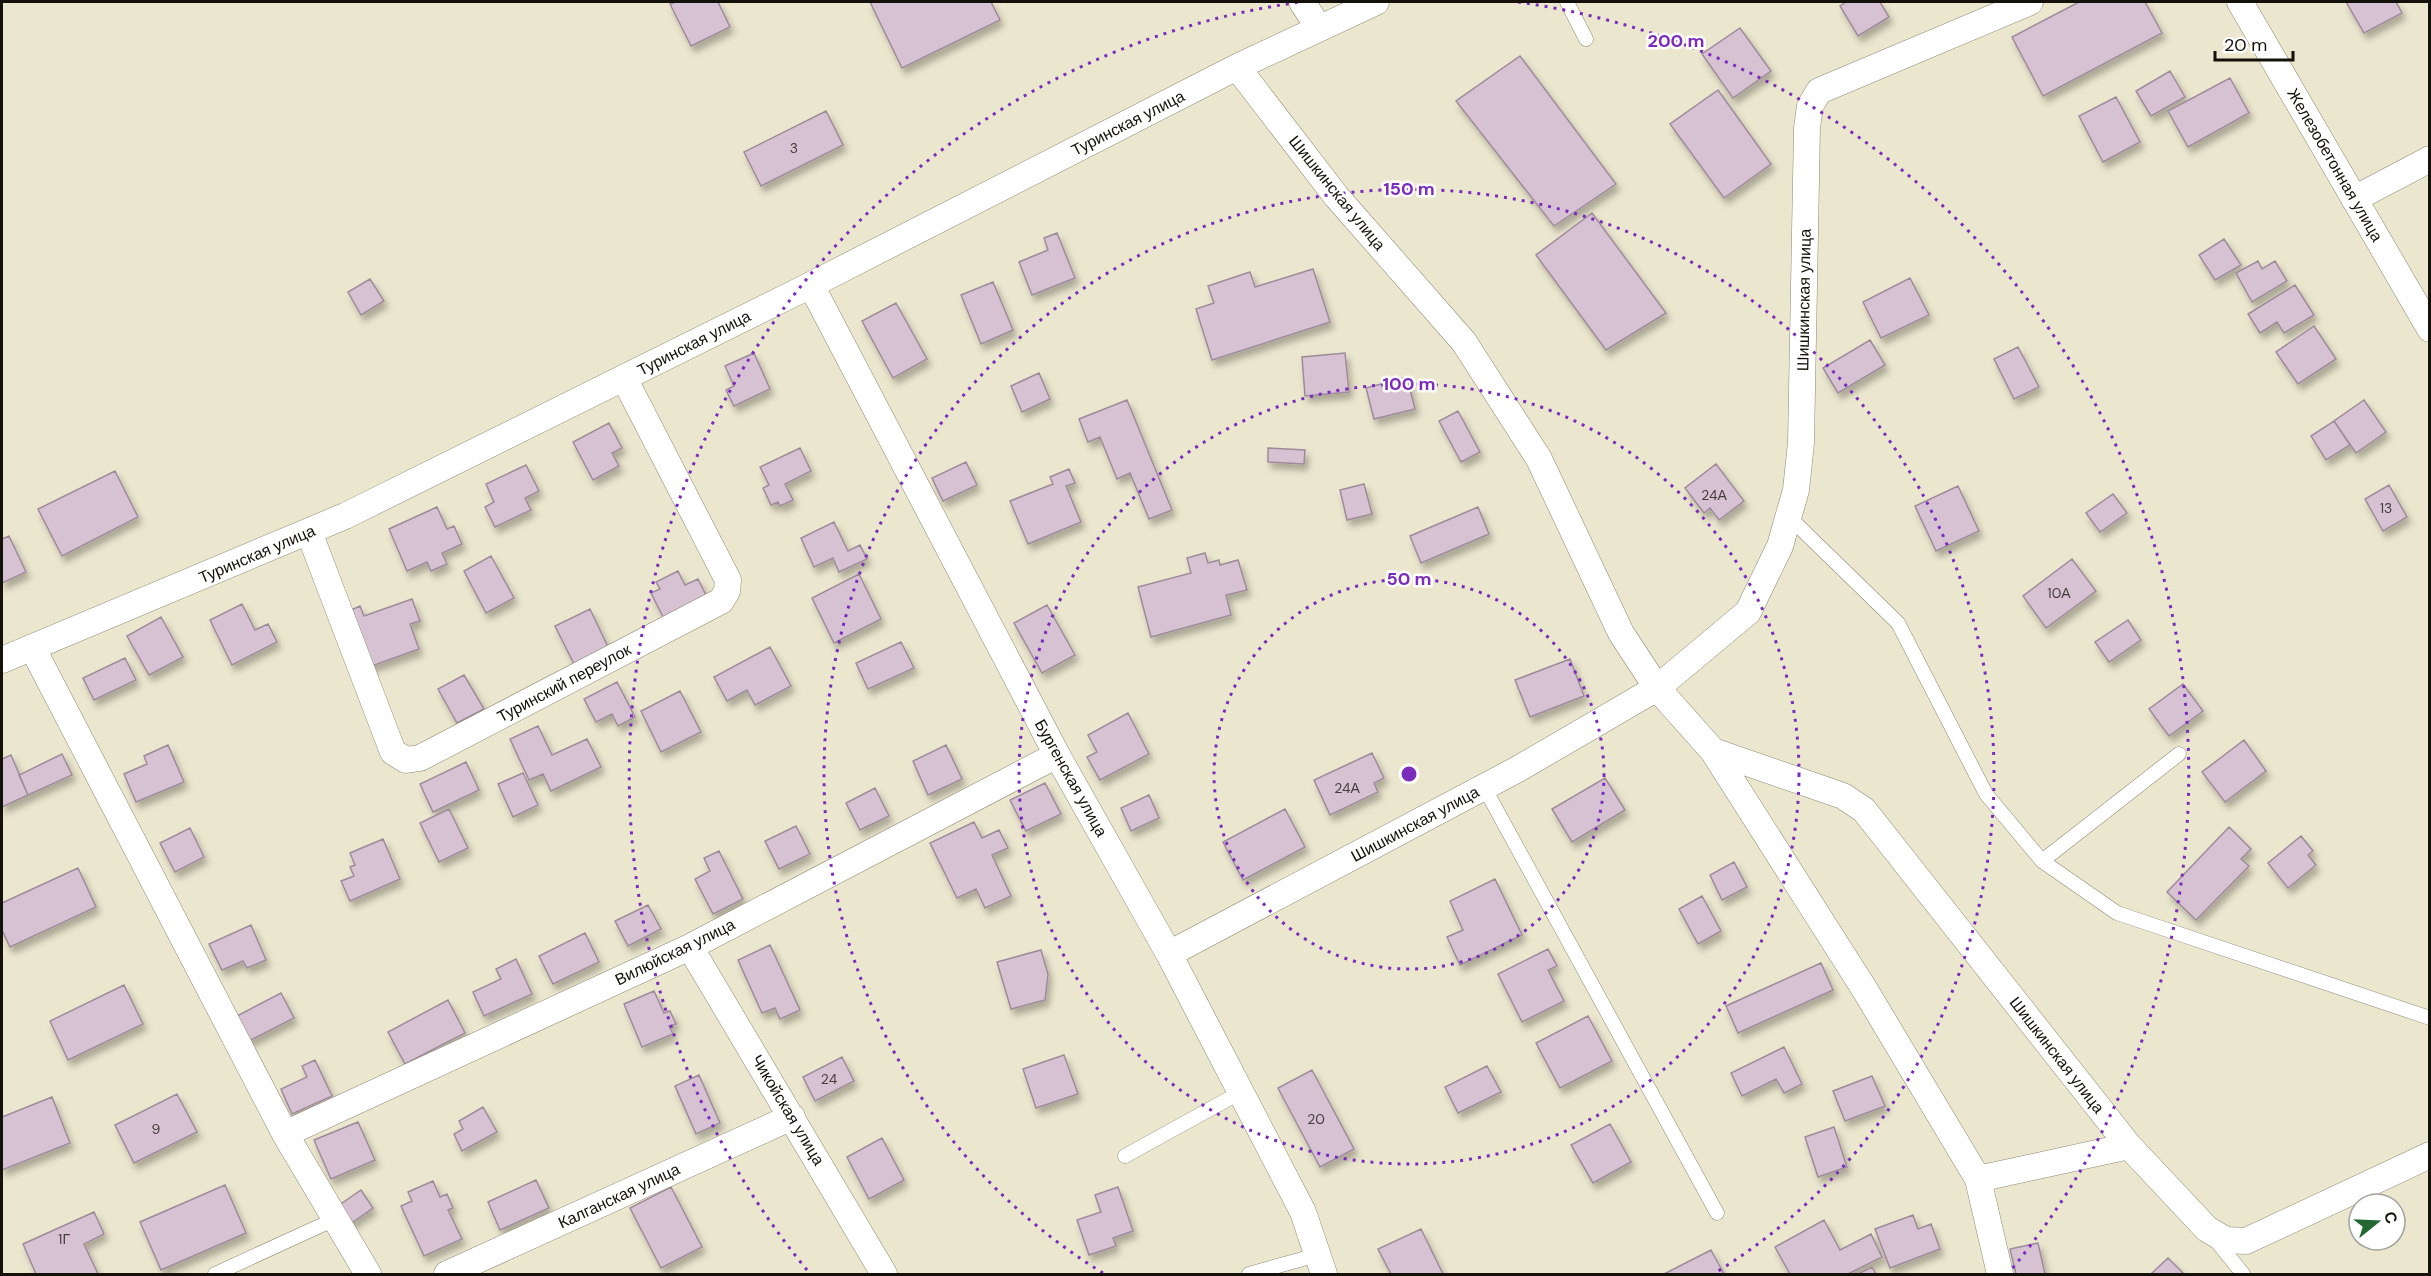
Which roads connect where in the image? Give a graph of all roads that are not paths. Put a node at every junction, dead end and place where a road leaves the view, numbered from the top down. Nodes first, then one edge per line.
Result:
1 (1302, 2) edge
2 (1376, 2) edge
3 (1567, 2) edge
4 (2030, 2) edge
5 (2240, 2) edge
6 (1319, 28) junction
7 (1586, 39) dead end
8 (1237, 67) junction
9 (2430, 159) edge
10 (2354, 199) junction
11 (811, 285) junction
12 (2430, 329) edge
13 (624, 378) junction
14 (1789, 517) junction
15 (309, 532) junction
16 (32, 647) junction
17 (2, 660) edge
18 (1657, 688) junction
19 (1713, 751) junction
20 (2180, 754) dead end
21 (1057, 755) junction
22 (1484, 787) junction
23 (2042, 861) junction
24 (690, 947) junction
25 (1169, 954) junction
26 (2430, 1018) edge
27 (1241, 1092) junction
28 (792, 1117) junction
29 (285, 1134) junction
30 (2129, 1146) junction
31 (2430, 1155) edge
32 (1125, 1156) dead end
33 (1978, 1179) junction
34 (1717, 1213) dead end
35 (335, 1219) junction
36 (2207, 1229) junction
37 (1320, 1265) edge
38 (215, 1275) edge
39 (368, 1275) edge
40 (447, 1275) edge
41 (884, 1275) edge
42 (1248, 1275) edge
43 (2000, 1275) edge
44 (2243, 1275) edge

1 - 6 street
2 - 6 street, Туринская улица
3 - 7 lane
4 - 14 street, Шишкинская улица
5 - 10 street, Железобетонная улица
6 - 8 street, Туринская улица
8 - 11 street, Туринская улица
8 - 18 street, Шишкинская улица
9 - 10 street
10 - 12 street, Железобетонная улица
11 - 13 street, Туринская улица
11 - 21 street, Бургенская улица
13 - 15 street, Туринская улица
13 - 15 street, Туринский переулок
14 - 18 street, Шишкинская улица
14 - 23 lane
15 - 16 street, Туринская улица
16 - 17 street, Туринская улица
16 - 29 street
18 - 19 street, Шишкинская улица
18 - 22 street, Шишкинская улица
19 - 30 street, Шишкинская улица
19 - 33 street, Шишкинская улица
20 - 23 lane
21 - 24 street, Вилюйская улица
21 - 25 street, Бургенская улица
22 - 25 street, Шишкинская улица
22 - 34 lane
23 - 26 lane
24 - 28 street, Чикойская улица
24 - 29 street, Вилюйская улица
25 - 27 street, Бургенская улица
27 - 32 lane
27 - 37 street, Бургенская улица
28 - 40 street, Калганская улица
28 - 41 street, Чикойская улица
29 - 35 street
30 - 33 street
30 - 36 street, Шишкинская улица
31 - 36 street, Шишкинская улица
33 - 43 street, Шишкинская улица
35 - 38 lane
35 - 39 street
36 - 44 lane
37 - 42 lane

